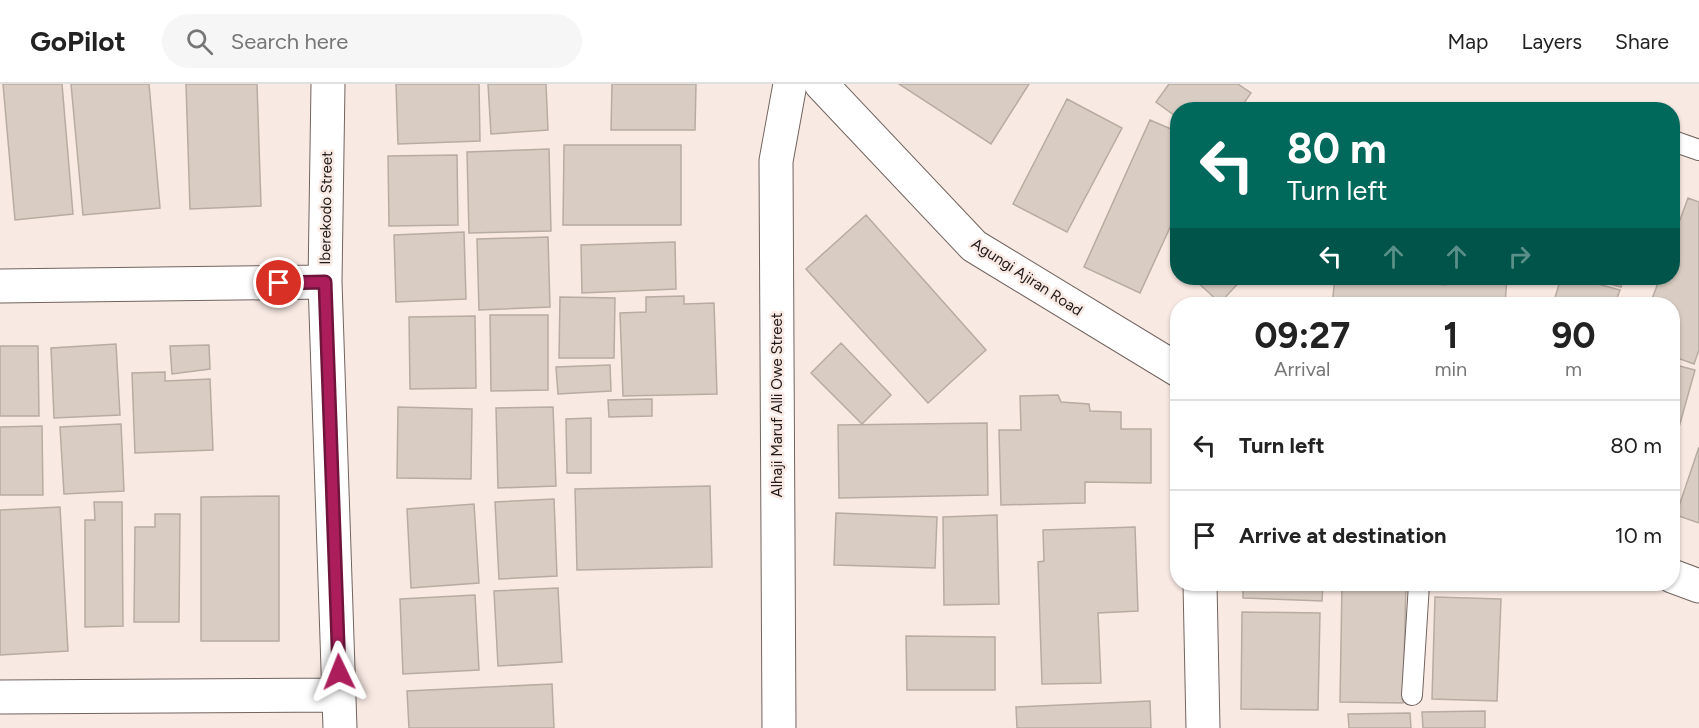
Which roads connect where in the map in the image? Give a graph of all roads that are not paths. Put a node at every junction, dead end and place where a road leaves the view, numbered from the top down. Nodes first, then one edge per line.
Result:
1 (328, 84) edge
2 (790, 84) edge
3 (821, 84) edge
4 (1680, 143) edge
5 (1699, 150) edge
6 (325, 282) junction
7 (0, 286) edge
8 (1170, 365) edge
9 (1680, 579) edge
10 (1699, 585) edge
11 (1200, 591) edge
12 (1419, 591) edge
13 (339, 695) junction
14 (1412, 695) dead end
15 (0, 698) edge
16 (340, 728) edge
17 (779, 728) edge
18 (1203, 728) edge

1 - 6 street, Iberekodo Street
2 - 17 street, Alhaji Maruf Alli Owe Street
3 - 8 street, Agungi Ajiran Road
4 - 5 lane
6 - 7 street
6 - 13 street, Iberekodo Street
9 - 10 street
11 - 18 street
12 - 14 lane
13 - 15 street
13 - 16 street, Iberekodo Street

